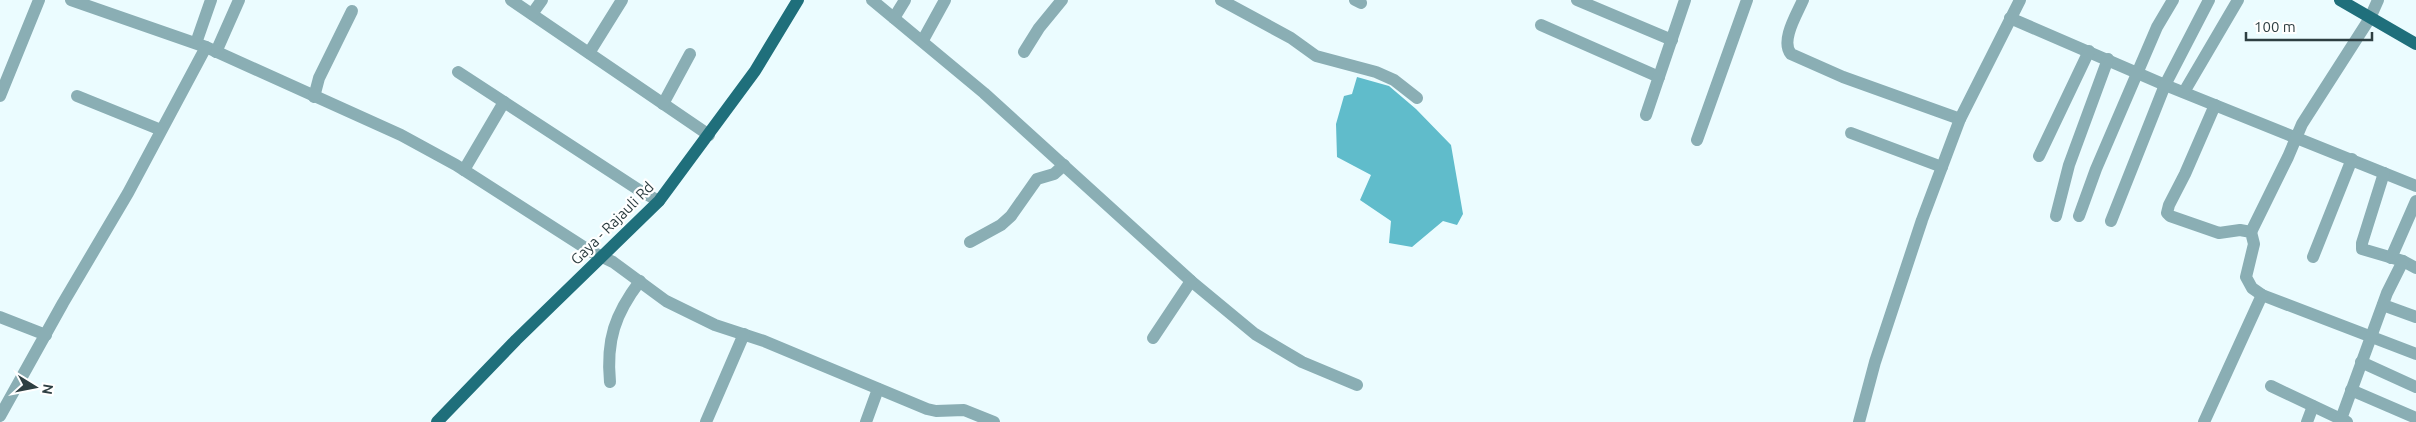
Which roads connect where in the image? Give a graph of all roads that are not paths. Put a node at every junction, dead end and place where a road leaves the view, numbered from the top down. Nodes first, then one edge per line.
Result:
1 (40, 0) edge
2 (71, 0) edge
3 (211, 0) edge
4 (239, 0) edge
5 (511, 0) edge
6 (542, 0) edge
7 (622, 0) edge
8 (798, 0) edge
9 (872, 0) edge
10 (905, 0) edge
11 (944, 0) edge
12 (1062, 0) edge
13 (1221, 0) edge
14 (1577, 0) edge
15 (1685, 0) edge
16 (1747, 0) edge
17 (1803, 0) edge
18 (2020, 0) edge
19 (2173, 0) edge
20 (2209, 0) edge
21 (2238, 0) edge
22 (2340, 0) edge
23 (2378, 0) edge
24 (352, 11) dead end
25 (532, 14) junction
26 (894, 18) junction
27 (2010, 18) junction
28 (2370, 18) junction
29 (1541, 25) dead end
30 (923, 40) junction
31 (1672, 40) junction
32 (2416, 44) edge
33 (206, 47) junction
34 (2089, 51) junction
35 (1024, 52) dead end
36 (589, 53) junction
37 (690, 54) dead end
38 (2108, 59) junction
39 (458, 72) dead end
40 (2138, 73) junction
41 (1659, 77) junction
42 (2164, 85) junction
43 (2184, 92) junction
44 (0, 96) edge
45 (77, 96) dead end
46 (314, 96) junction
47 (1417, 98) dead end
48 (504, 102) junction
49 (663, 104) junction
50 (2215, 105) junction
51 (1646, 115) dead end
52 (1960, 119) junction
53 (161, 130) junction
54 (1851, 133) dead end
55 (710, 135) junction
56 (2297, 136) junction
57 (1697, 140) dead end
58 (2039, 156) dead end
59 (2352, 159) junction
60 (1064, 165) junction
61 (1942, 168) junction
62 (464, 170) junction
63 (2384, 172) junction
64 (2416, 186) edge
65 (659, 201) junction
66 (2416, 201) edge
67 (2056, 216) dead end
68 (2079, 216) dead end
69 (2111, 221) dead end
70 (2251, 232) junction
71 (970, 242) dead end
72 (603, 257) junction
73 (2313, 257) dead end
74 (2397, 260) junction
75 (2416, 268) edge
76 (640, 281) junction
77 (1191, 281) junction
78 (2262, 295) junction
79 (2383, 305) junction
80 (0, 317) edge
81 (2416, 317) edge
82 (744, 334) junction
83 (2371, 335) junction
84 (46, 336) junction
85 (1153, 338) dead end
86 (2416, 354) edge
87 (2361, 362) junction
88 (610, 382) dead end
89 (1357, 385) dead end
90 (2272, 386) dead end
91 (2416, 387) edge
92 (878, 389) junction
93 (2350, 390) junction
94 (2313, 406) junction
95 (0, 417) edge
96 (2416, 418) edge
97 (2344, 420) edge
98 (10, 422) edge
99 (437, 422) edge
100 (706, 422) edge
101 (866, 422) edge
102 (994, 422) edge
103 (1859, 422) edge
104 (2204, 422) edge
105 (2308, 422) edge

1 - 44 street
2 - 33 street
3 - 33 street
4 - 33 street
5 - 25 street
6 - 25 street
7 - 36 street
8 - 55 main road, Gaya - Rajauli Rd
9 - 26 street
10 - 26 street
11 - 30 street
12 - 35 street
13 - 47 street
14 - 31 street
15 - 31 street
16 - 57 street
17 - 52 street
18 - 27 street
19 - 40 street
20 - 42 street
21 - 43 street
22 - 28 main road
23 - 28 street
24 - 46 street
25 - 36 street
26 - 30 street
27 - 34 street
27 - 52 street
28 - 32 main road
28 - 56 street
29 - 41 street
30 - 60 street
31 - 41 street
33 - 46 street
33 - 53 street
34 - 38 street
34 - 58 street
36 - 49 street
37 - 49 street
38 - 40 street
38 - 67 street
39 - 48 street
40 - 42 street
40 - 68 street
41 - 51 street
42 - 43 street
42 - 69 street
43 - 50 street
45 - 53 street
46 - 62 street
48 - 62 street
48 - 65 street
49 - 55 street
50 - 56 street
50 - 70 street
52 - 61 street
53 - 84 street
54 - 61 street
55 - 65 main road, Gaya - Rajauli Rd
56 - 59 street
56 - 70 street
59 - 63 street
59 - 73 street
60 - 71 street
60 - 77 street
61 - 103 street
62 - 72 street
63 - 64 street
63 - 74 street
65 - 72 main road, Gaya - Rajauli Rd
66 - 74 street
70 - 78 street
72 - 76 street
72 - 99 main road, Gaya - Rajauli Rd
74 - 75 street
74 - 79 street
76 - 82 street
76 - 88 street
77 - 85 street
77 - 89 street
78 - 83 street
78 - 104 street
79 - 81 street
79 - 83 street
80 - 84 street
82 - 92 street
82 - 100 street
83 - 86 street
83 - 87 street
84 - 95 street
87 - 91 street
87 - 93 street
90 - 94 street
92 - 101 street
92 - 102 street
93 - 96 street
93 - 97 street
94 - 97 street
94 - 105 street
95 - 98 street

